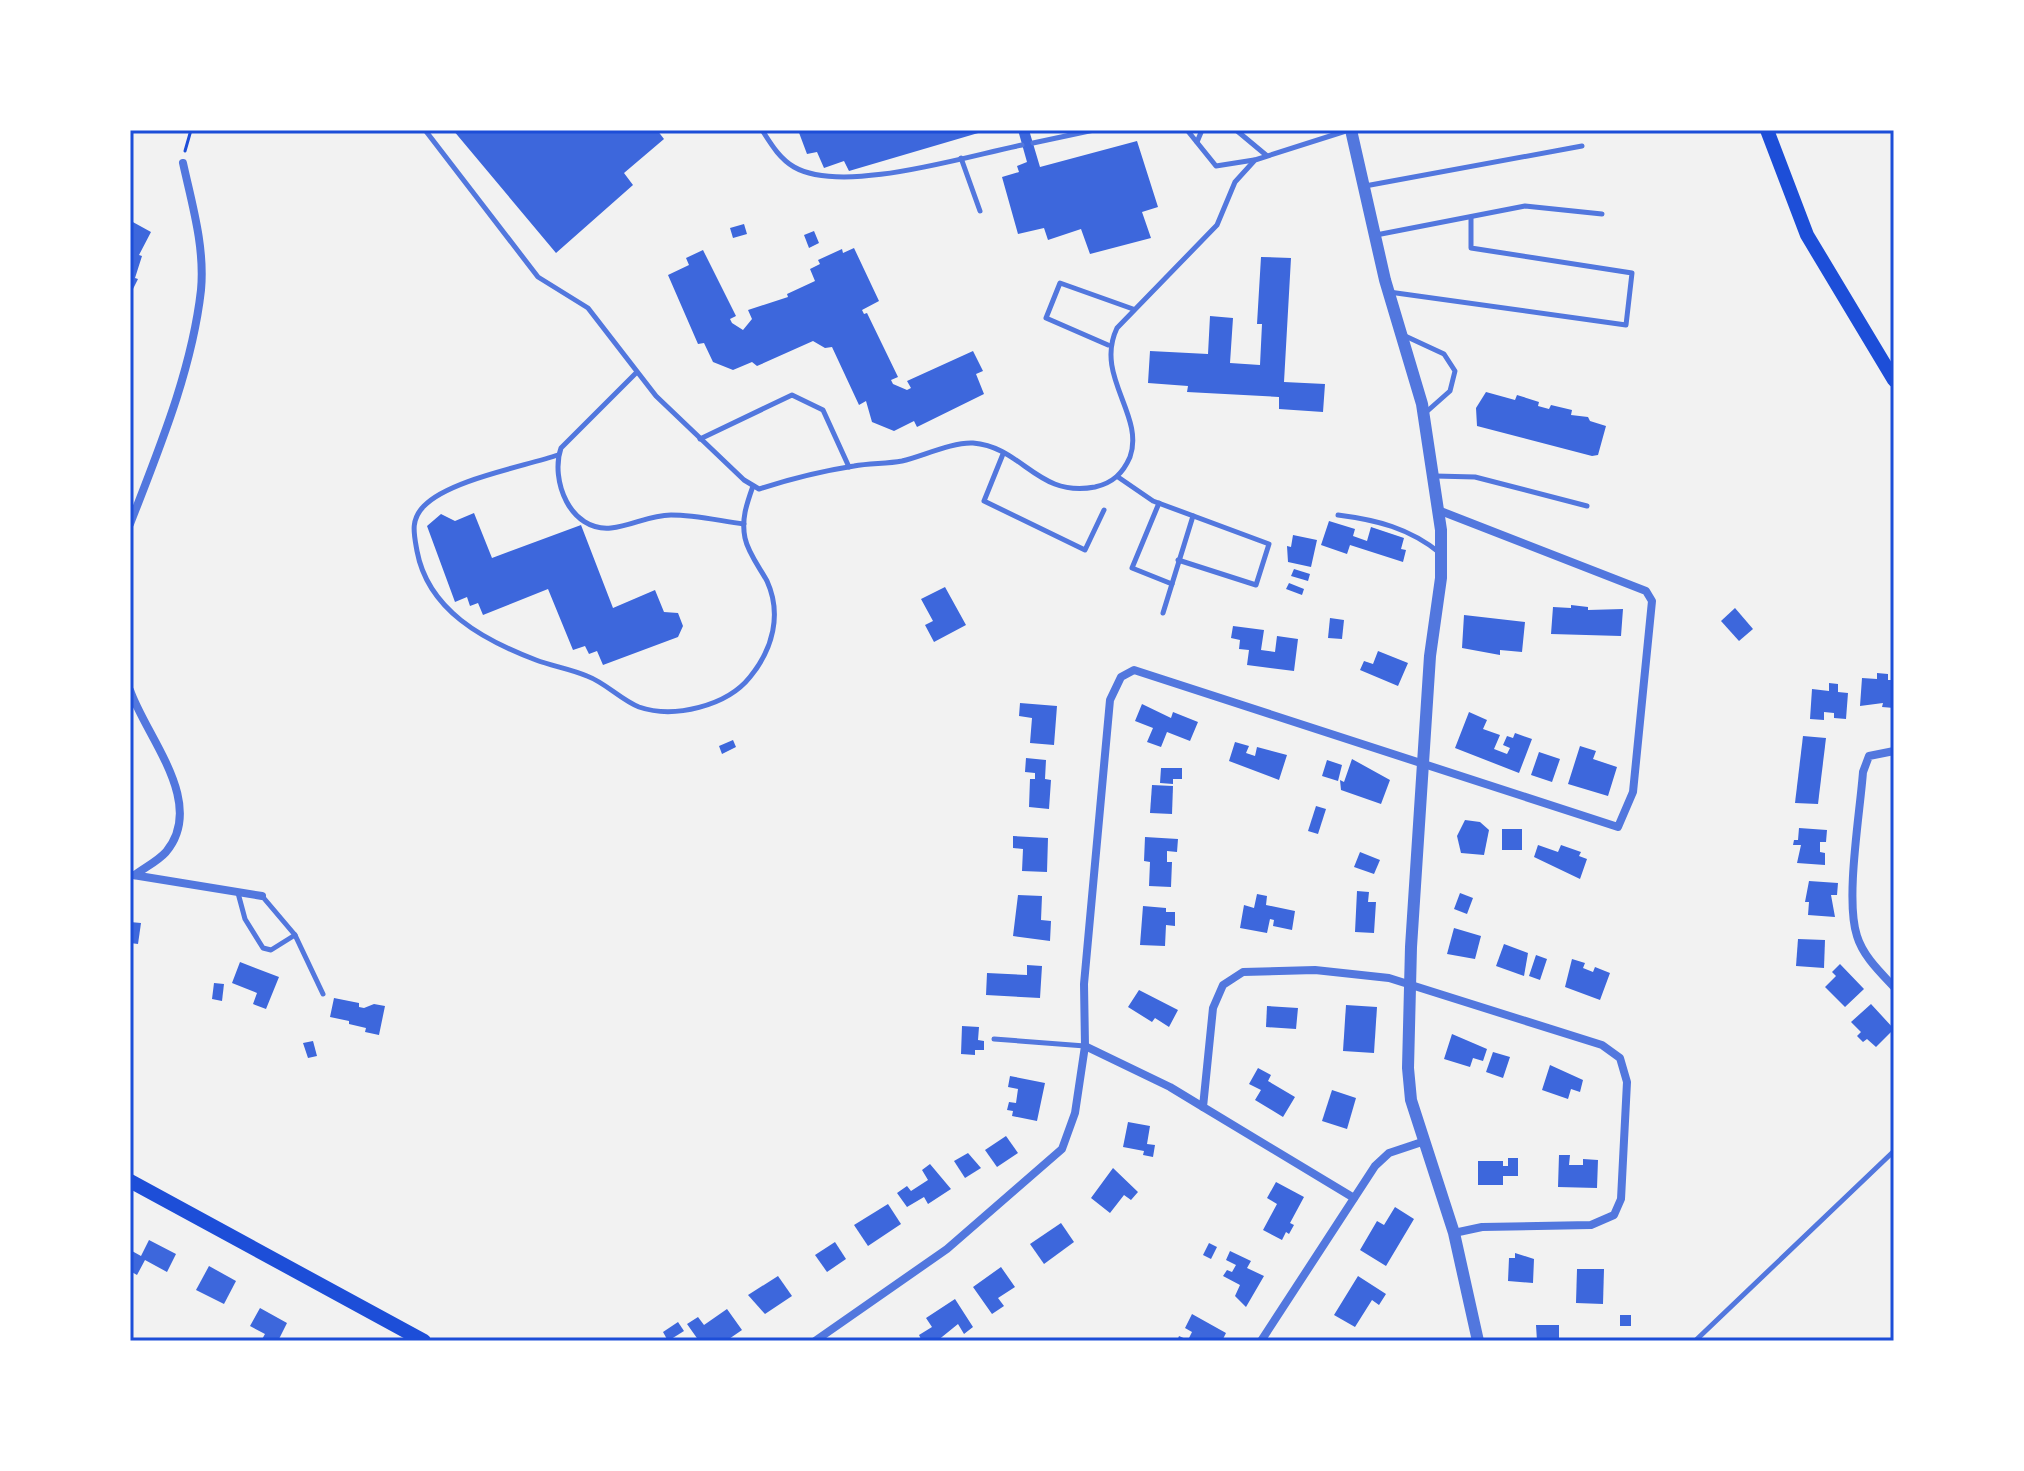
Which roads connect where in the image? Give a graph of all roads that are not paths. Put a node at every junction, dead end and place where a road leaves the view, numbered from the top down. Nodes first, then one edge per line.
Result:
1 (425, 130) edge
2 (762, 130) edge
3 (1094, 130) edge
4 (1187, 130) edge
5 (1202, 130) edge
6 (1236, 130) edge
7 (1351, 130) edge
8 (1767, 130) edge
9 (1197, 142) junction
10 (1033, 143) dead end
11 (1022, 145) dead end
12 (1582, 146) dead end
13 (1267, 155) junction
14 (961, 158) junction
15 (1255, 160) junction
16 (183, 163) road end
17 (1364, 186) junction
18 (980, 211) dead end
19 (1602, 214) dead end
20 (1471, 217) junction
21 (1375, 235) junction
22 (1388, 292) junction
23 (1133, 309) junction
24 (1401, 334) junction
25 (1108, 345) junction
26 (636, 373) junction
27 (1894, 380) edge
28 (1424, 415) junction
29 (700, 439) junction
30 (1003, 454) junction
31 (558, 455) junction
32 (849, 467) junction
33 (1434, 476) junction
34 (1118, 477) junction
35 (753, 486) junction
36 (1159, 503) junction
37 (1587, 506) dead end
38 (1104, 510) dead end
39 (1438, 510) junction
40 (1338, 515) dead end
41 (1193, 516) junction
42 (130, 524) edge
43 (744, 524) junction
44 (1441, 553) junction
45 (1178, 560) junction
46 (1172, 584) junction
47 (1163, 613) dead end
48 (130, 690) edge
49 (1894, 751) edge
50 (1423, 764) junction
51 (133, 875) edge
52 (238, 892) junction
53 (262, 896) joint
54 (295, 935) junction
55 (1410, 985) junction
56 (1894, 987) edge
57 (323, 994) dead end
58 (994, 1039) dead end
59 (1085, 1046) junction
60 (1203, 1107) junction
61 (1422, 1142) junction
62 (1894, 1151) edge
63 (130, 1181) edge
64 (1354, 1198) junction
65 (1454, 1233) junction
66 (424, 1341) edge
67 (815, 1341) edge
68 (1261, 1341) edge
69 (1478, 1341) edge
70 (1695, 1341) edge

1 - 26 lane
2 - 14 lane
3 - 10 lane
4 - 9 lane
5 - 9 lane
6 - 13 lane
7 - 13 lane
7 - 17 street
8 - 27 main road
9 - 15 lane
11 - 14 lane
12 - 17 lane
13 - 15 lane
14 - 18 lane
15 - 23 lane
16 - 42 street
17 - 21 street
19 - 20 lane
20 - 21 lane
20 - 22 lane
21 - 22 street
22 - 24 street
23 - 25 lane
23 - 25 lane
24 - 28 street
24 - 28 lane
25 - 34 lane
26 - 29 lane
26 - 31 lane
28 - 33 street
29 - 32 lane
29 - 35 lane
30 - 32 lane
30 - 34 lane
30 - 38 lane
31 - 43 lane
31 - 43 lane
32 - 35 lane
33 - 37 lane
33 - 39 street
34 - 36 lane
35 - 43 lane
36 - 41 lane
36 - 46 lane
39 - 44 street
39 - 50 street
40 - 44 lane
41 - 45 lane
41 - 45 lane
44 - 50 street
45 - 46 lane
46 - 47 lane
48 - 51 street
49 - 56 street
50 - 55 street
50 - 59 street
51 - 52 street
52 - 53 street
52 - 54 lane
53 - 54 lane
54 - 57 lane
55 - 60 street
55 - 61 street
55 - 65 street
58 - 59 lane
59 - 60 street
59 - 67 street
60 - 64 street
61 - 64 street
61 - 65 street
62 - 70 lane
63 - 66 main road
64 - 68 street
65 - 69 street

